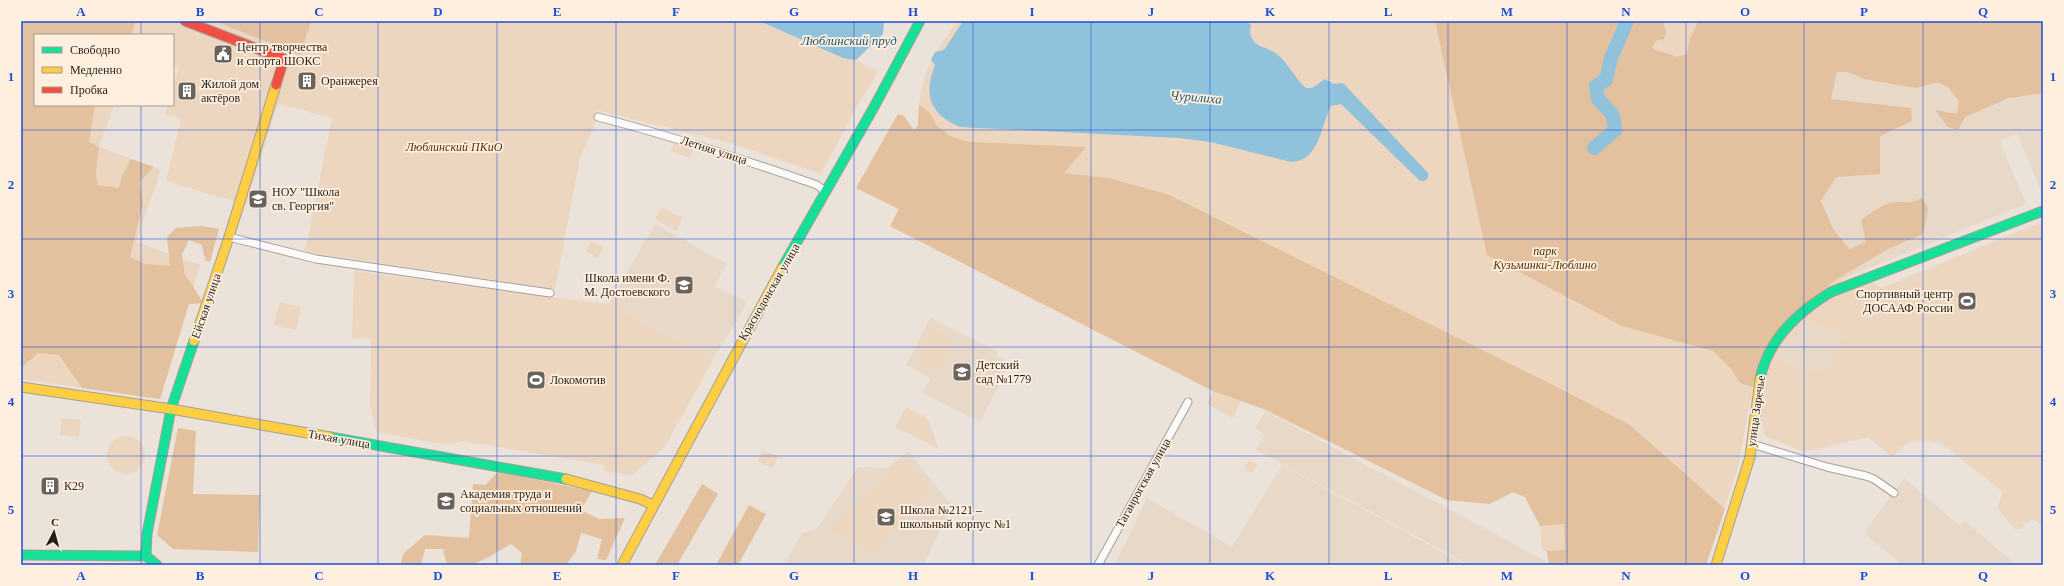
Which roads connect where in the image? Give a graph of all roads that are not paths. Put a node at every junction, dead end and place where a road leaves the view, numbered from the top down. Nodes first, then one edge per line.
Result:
1 (185, 21) edge
2 (920, 21) edge
3 (598, 117) dead end
4 (826, 192) junction
5 (2043, 211) edge
6 (229, 237) junction
7 (550, 293) dead end
8 (21, 387) edge
9 (1188, 402) dead end
10 (171, 409) junction
11 (1752, 444) junction
12 (1894, 493) dead end
13 (653, 505) junction
14 (21, 555) edge
15 (146, 556) junction
16 (157, 565) edge
17 (622, 565) edge
18 (1098, 565) edge
19 (1716, 565) edge

1 - 6 street, Ейская улица
2 - 4 street, Краснодонская улица
3 - 4 street, Летняя улица
4 - 13 street, Краснодонская улица
5 - 11 street, улица Заречье
6 - 7 street
6 - 10 street, Ейская улица
8 - 10 street, Тихая улица
9 - 18 street, Таганрогская улица
10 - 13 street, Тихая улица
10 - 15 street, Ейская улица
11 - 12 street
11 - 19 street, улица Заречье
13 - 17 street, Краснодонская улица
14 - 15 street
15 - 16 street

